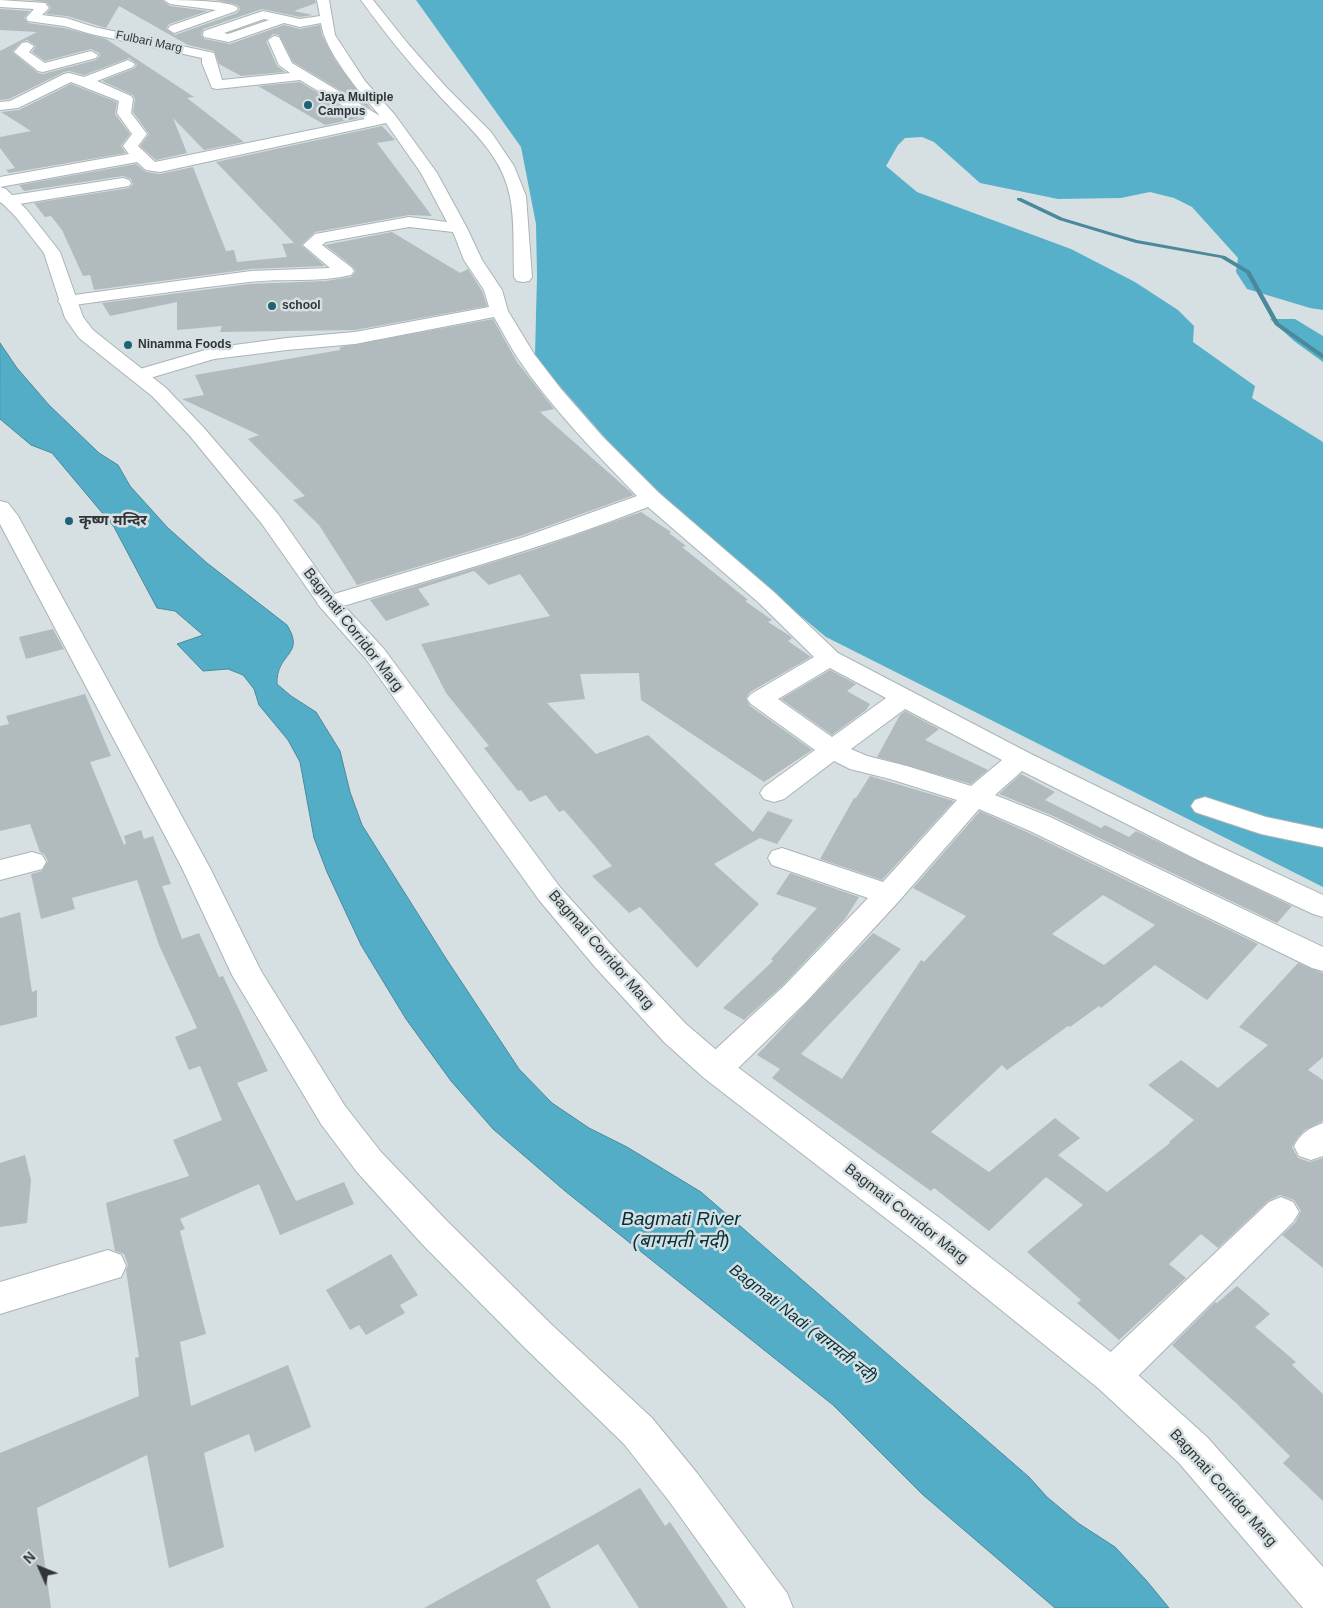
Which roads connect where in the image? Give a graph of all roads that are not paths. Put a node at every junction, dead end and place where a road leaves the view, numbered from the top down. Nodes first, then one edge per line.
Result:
1 (44, 0) edge
2 (170, 0) edge
3 (323, 0) edge
4 (367, 0) edge
5 (0, 3) edge
6 (32, 5) junction
7 (232, 8) junction
8 (263, 15) junction
9 (283, 19) junction
10 (325, 19) junction
11 (174, 30) dead end
12 (274, 40) dead end
13 (27, 46) dead end
14 (91, 55) dead end
15 (128, 64) dead end
16 (303, 76) junction
17 (85, 81) junction
18 (0, 106) edge
19 (385, 120) junction
20 (140, 157) junction
21 (123, 183) dead end
22 (2, 192) edge
23 (459, 228) junction
24 (524, 277) dead end
25 (67, 302) junction
26 (499, 311) junction
27 (140, 376) junction
28 (651, 498) junction
29 (0, 508) edge
30 (329, 603) junction
31 (829, 658) junction
32 (904, 698) junction
33 (833, 750) junction
34 (1020, 759) junction
35 (774, 792) dead end
36 (975, 797) junction
37 (1206, 806) dead end
38 (1323, 838) edge
39 (782, 858) dead end
40 (32, 862) dead end
41 (0, 870) edge
42 (889, 894) junction
43 (1323, 907) edge
44 (1323, 960) edge
45 (716, 1069) junction
46 (1281, 1212) dead end
47 (108, 1266) dead end
48 (0, 1298) edge
49 (1112, 1376) junction
50 (1323, 1599) edge
51 (772, 1608) edge

1 - 6 street
2 - 7 street
3 - 10 street
4 - 24 street
5 - 6 street
6 - 16 street, Fulbari Marg
7 - 8 street
7 - 11 street
8 - 9 street
8 - 9 street
9 - 10 street
10 - 19 street
12 - 16 street
13 - 14 street
15 - 17 street
16 - 19 street
17 - 18 street
17 - 20 street
19 - 20 street
19 - 23 street
20 - 22 street
21 - 22 street
22 - 25 street, Bagmati Corridor Marg
23 - 25 street
23 - 26 street
25 - 27 street, Bagmati Corridor Marg
26 - 27 street
26 - 28 street
27 - 30 street, Bagmati Corridor Marg
28 - 30 street
28 - 31 street
29 - 51 street
30 - 45 street, Bagmati Corridor Marg
31 - 32 street
31 - 33 street
32 - 33 street
32 - 34 street
33 - 35 street
33 - 36 street
34 - 36 street
34 - 43 street
36 - 42 street
36 - 44 street
37 - 38 street
39 - 42 street
40 - 41 street
42 - 45 street
45 - 49 street, Bagmati Corridor Marg
46 - 49 street
47 - 48 street
49 - 50 street, Bagmati Corridor Marg

